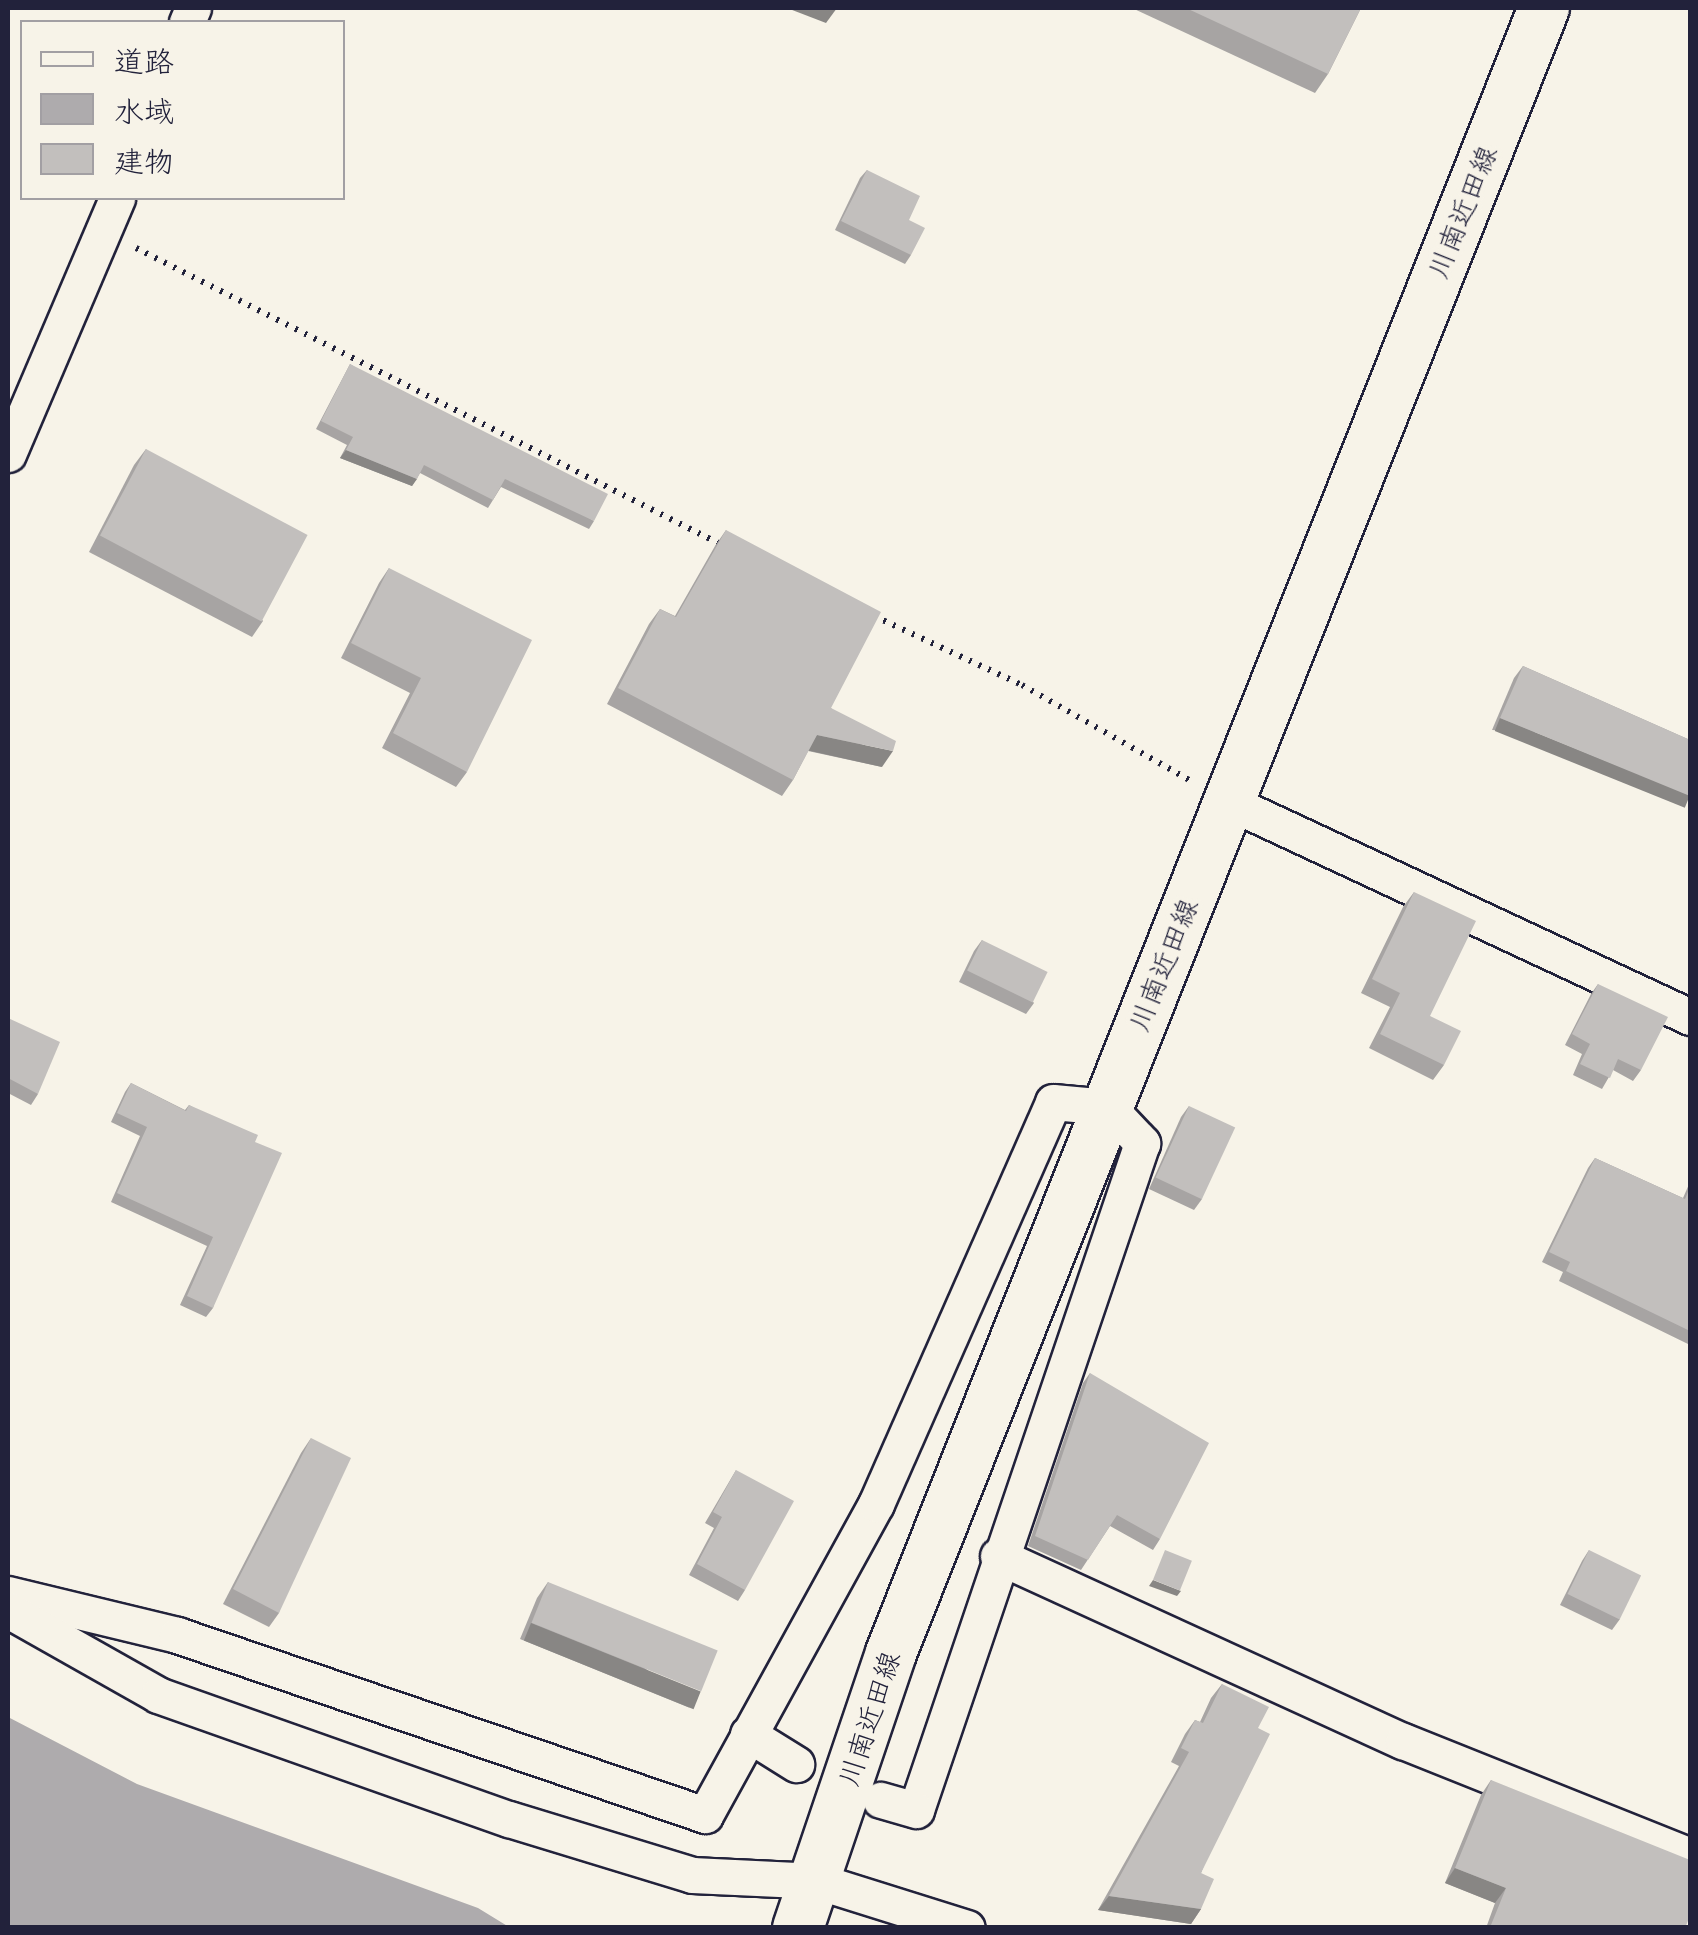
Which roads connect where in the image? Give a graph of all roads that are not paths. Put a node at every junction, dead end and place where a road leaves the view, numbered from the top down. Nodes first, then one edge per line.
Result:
1 (1544, 8) edge
2 (116, 200) edge
3 (8, 454) edge
4 (1229, 802) junction
5 (1690, 1017) edge
6 (1108, 1107) junction
7 (998, 1556) junction
8 (8, 1594) edge
9 (8, 1610) edge
10 (748, 1734) junction
11 (796, 1764) dead end
12 (880, 1800) dead end
13 (1690, 1856) edge
14 (805, 1911) edge
15 (968, 1928) edge

1 - 4 main road, 川南近田線
2 - 3 street
4 - 5 street
4 - 6 main road, 川南近田線
6 - 7 street
6 - 10 street
6 - 14 main road, 川南近田線
7 - 12 street
7 - 13 street
8 - 10 street
9 - 14 street
10 - 11 street
14 - 15 street

